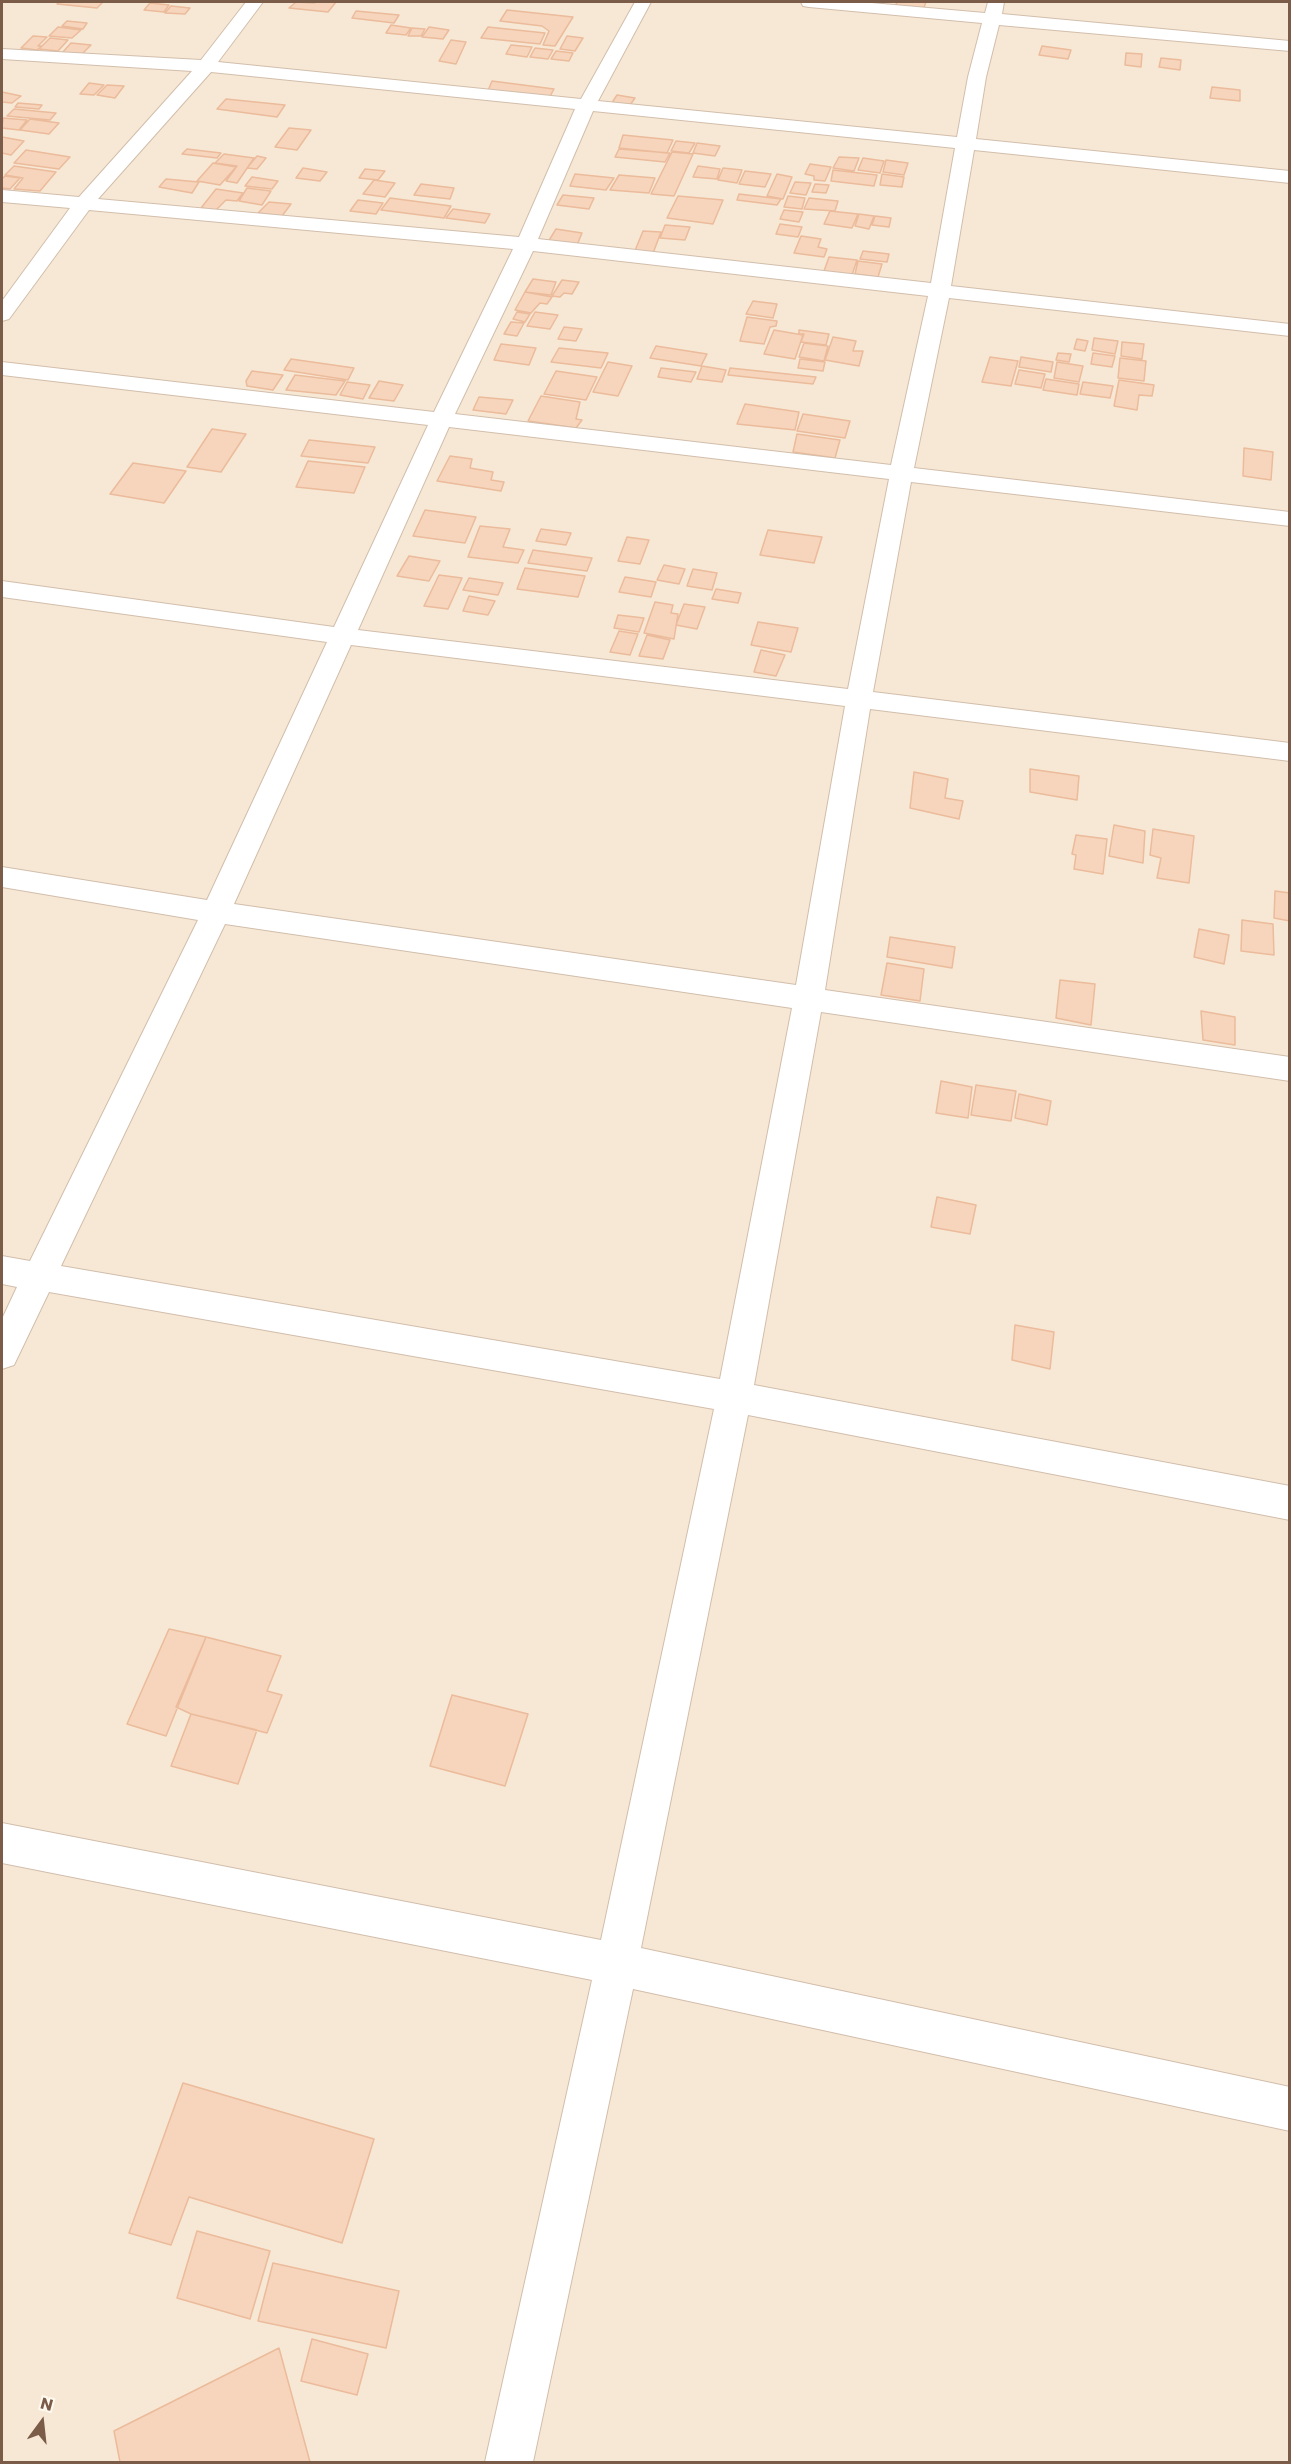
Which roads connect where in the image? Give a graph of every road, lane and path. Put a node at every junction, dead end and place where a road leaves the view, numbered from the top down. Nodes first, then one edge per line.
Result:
1 (254, 2) edge
2 (643, 2) edge
3 (809, 2) edge
4 (994, 10) edge
5 (1290, 46) edge
6 (2, 54) edge
7 (206, 66) junction
8 (586, 106) junction
9 (965, 145) junction
10 (1290, 177) edge
11 (2, 196) edge
12 (84, 203) junction
13 (526, 244) junction
14 (940, 291) junction
15 (2, 315) edge
16 (1290, 330) edge
17 (2, 368) edge
18 (441, 421) junction
19 (901, 475) junction
20 (1290, 519) edge
21 (2, 589) edge
22 (343, 636) junction
23 (859, 699) junction
24 (1290, 752) edge
25 (2, 877) edge
26 (216, 912) junction
27 (809, 998) junction
28 (1290, 1069) edge
29 (2, 1270) edge
30 (39, 1275) junction
31 (2, 1354) edge
32 (734, 1397) junction
33 (1290, 1503) edge
34 (2, 1843) edge
35 (617, 1964) junction
36 (1290, 2109) edge
37 (509, 2463) edge

1 - 7 street
2 - 8 street
3 - 4 street
4 - 5 street
4 - 9 street
6 - 7 street
7 - 8 street
7 - 12 street
8 - 9 street
8 - 13 street
9 - 10 street
9 - 14 street
11 - 12 street
12 - 13 street
12 - 15 street
13 - 14 street
13 - 18 street
14 - 16 street
14 - 19 street
17 - 18 street
18 - 19 street
18 - 22 street
19 - 20 street
19 - 23 street
21 - 22 street
22 - 23 street
22 - 26 street
23 - 24 street
23 - 27 street
25 - 26 street
26 - 27 street
26 - 30 street
27 - 28 street
27 - 32 street
29 - 30 street
30 - 31 street
30 - 32 street
32 - 33 street
32 - 35 street
34 - 35 street
35 - 36 street
35 - 37 street

